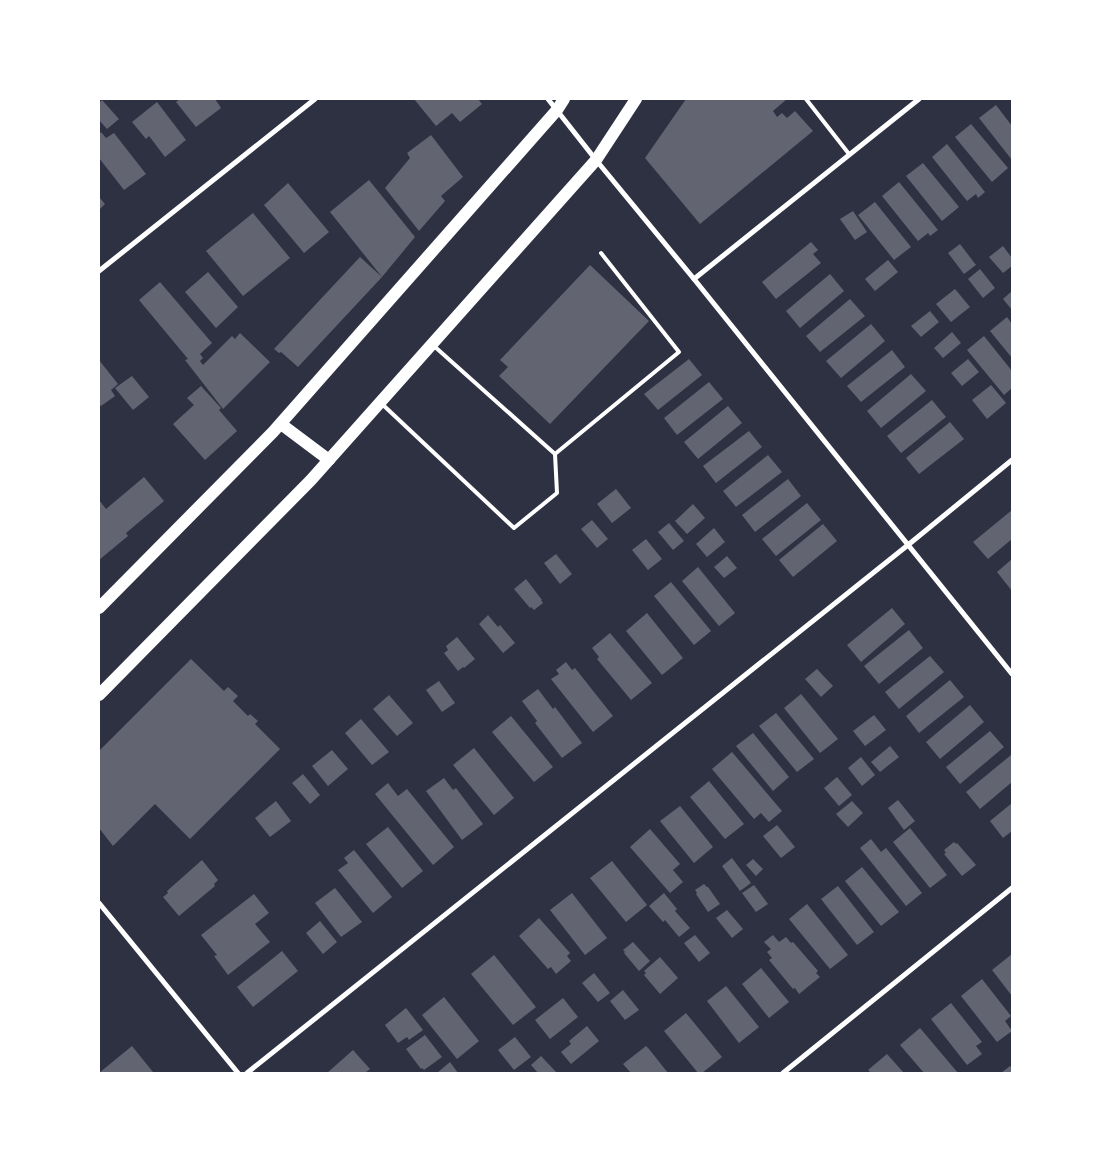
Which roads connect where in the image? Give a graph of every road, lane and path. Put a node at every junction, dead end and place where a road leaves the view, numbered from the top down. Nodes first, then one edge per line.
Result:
1 (316, 99) edge
2 (548, 99) edge
3 (636, 99) edge
4 (806, 99) edge
5 (919, 99) edge
6 (561, 104) edge
7 (850, 154) junction
8 (596, 160) junction
9 (601, 253) dead end
10 (99, 271) edge
11 (694, 279) junction
12 (432, 344) junction
13 (381, 402) junction
14 (281, 424) junction
15 (555, 454) junction
16 (329, 460) junction
17 (1012, 460) edge
18 (908, 546) junction
19 (99, 608) edge
20 (1012, 674) edge
21 (99, 695) edge
22 (1012, 888) edge
23 (99, 902) edge
24 (238, 1073) edge
25 (247, 1073) edge
26 (783, 1073) edge

1 - 10 street
2 - 6 street
3 - 8 main road
4 - 7 lane
5 - 7 street
6 - 8 street
6 - 14 main road
7 - 11 street
8 - 11 street
8 - 12 main road
9 - 15 lane
11 - 18 street
12 - 13 main road
12 - 15 lane
13 - 15 lane
13 - 16 main road
14 - 16 main road
14 - 19 main road
16 - 21 main road
17 - 18 street
18 - 20 street
18 - 25 street
22 - 26 street
23 - 24 street

